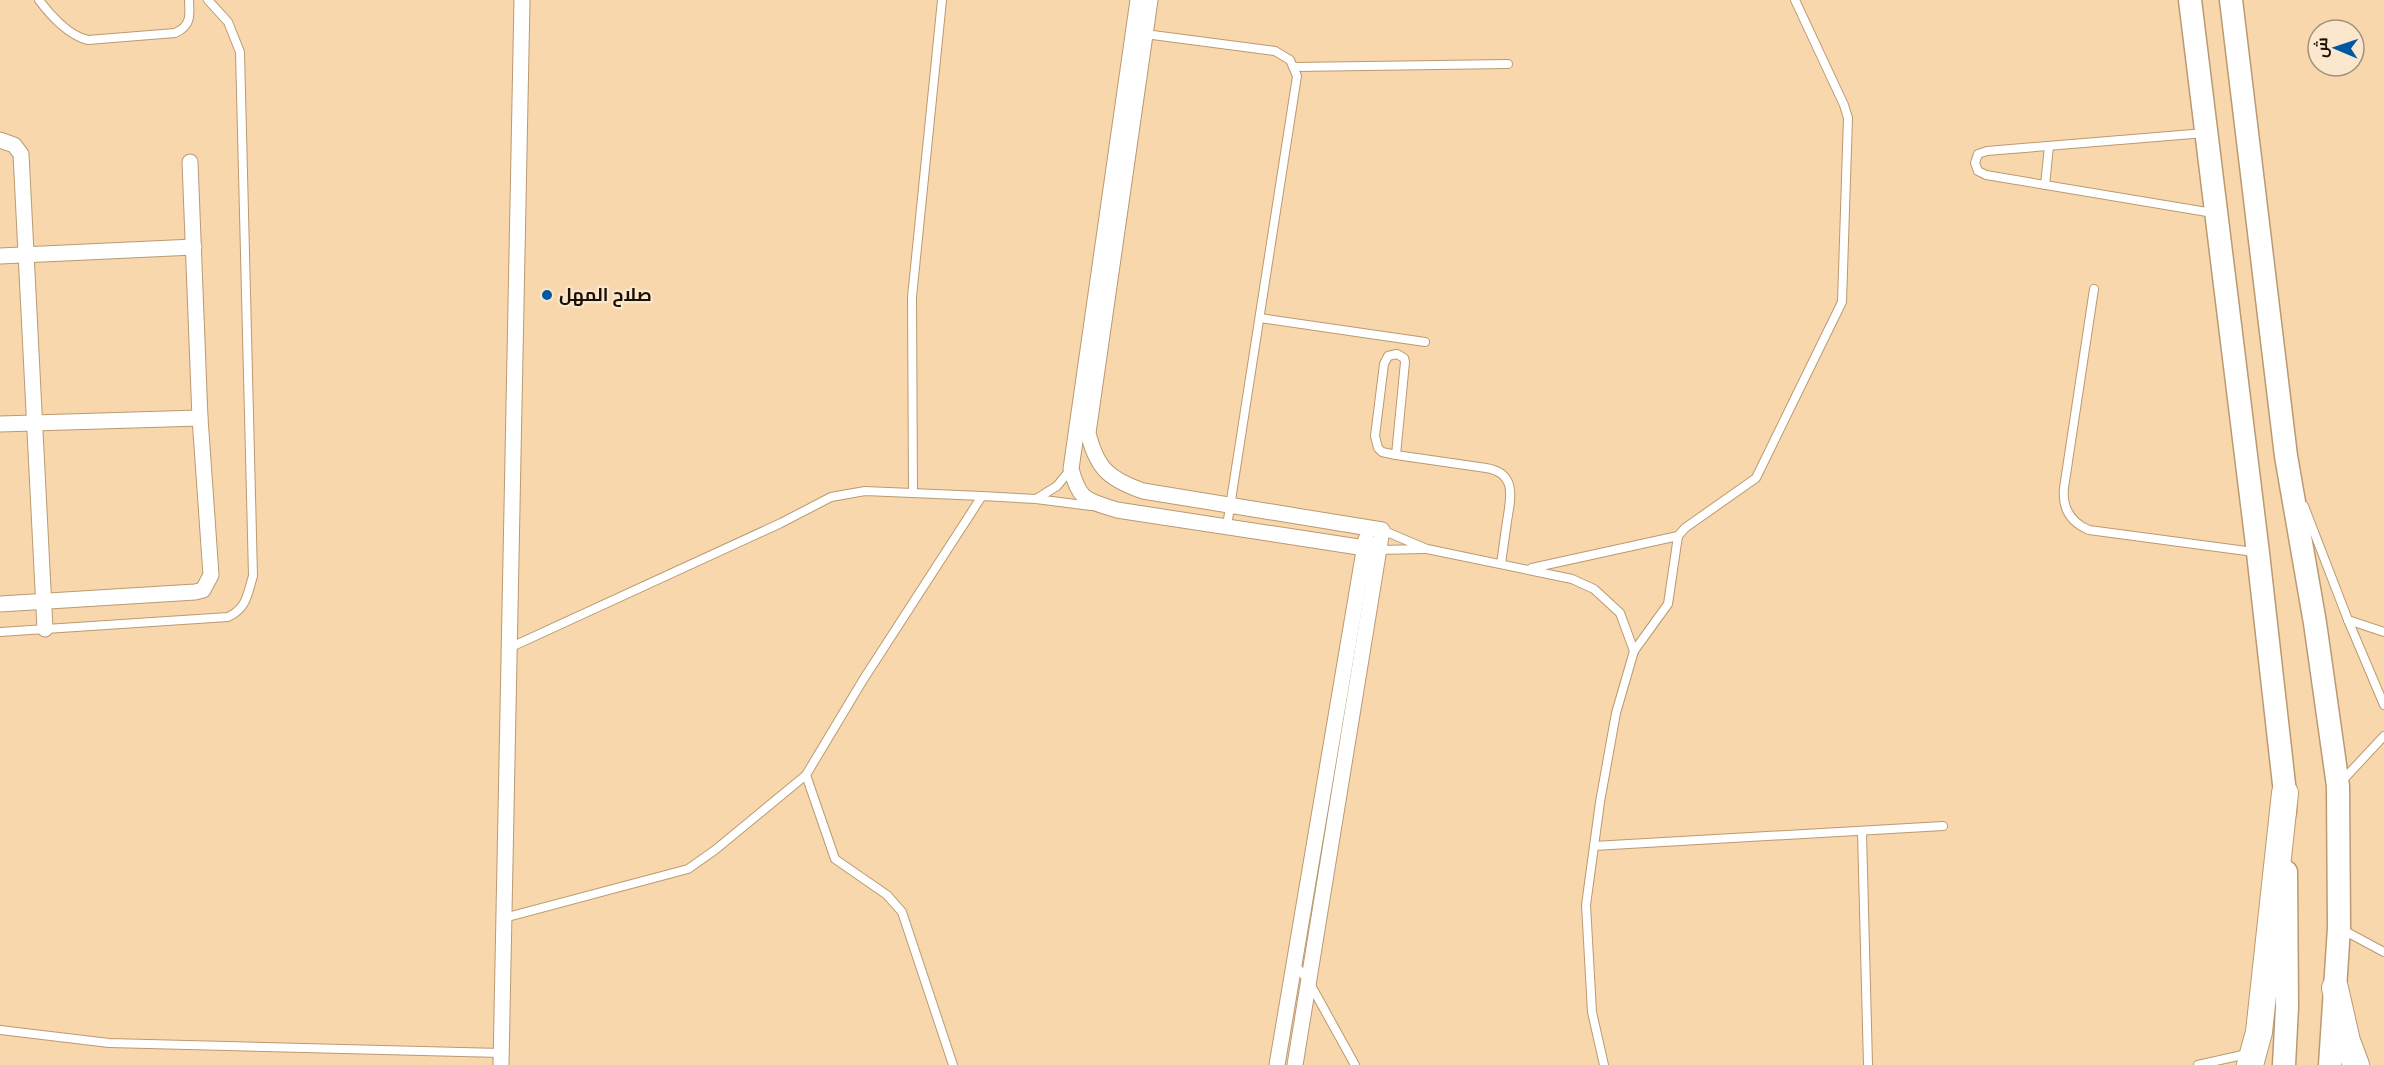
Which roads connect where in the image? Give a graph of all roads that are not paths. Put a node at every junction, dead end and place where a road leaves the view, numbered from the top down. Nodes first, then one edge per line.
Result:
1 (39, 0) edge
2 (189, 0) edge
3 (208, 0) edge
4 (522, 0) edge
5 (942, 0) edge
6 (1138, 0) edge
7 (1150, 0) edge
8 (1795, 0) edge
9 (2190, 0) edge
10 (2231, 0) edge
11 (1139, 33) junction
12 (1509, 64) dead end
13 (1295, 67) junction
14 (2207, 133) junction
15 (0, 140) edge
16 (2049, 146) junction
17 (190, 162) dead end
18 (2045, 184) junction
19 (2217, 213) junction
20 (194, 247) junction
21 (26, 255) junction
22 (0, 256) edge
23 (2094, 289) dead end
24 (1260, 318) junction
25 (1425, 342) dead end
26 (200, 418) junction
27 (34, 423) junction
28 (0, 424) edge
29 (1396, 455) junction
30 (2286, 456) junction
31 (1071, 469) junction
32 (913, 493) junction
33 (982, 496) junction
34 (1036, 499) junction
35 (1230, 506) junction
36 (1117, 510) junction
37 (1227, 526) junction
38 (1375, 528) junction
39 (1678, 536) junction
40 (1372, 548) junction
41 (1427, 549) junction
42 (2258, 553) junction
43 (1501, 564) junction
44 (1528, 569) junction
45 (44, 602) junction
46 (0, 604) edge
47 (2348, 620) junction
48 (45, 629) junction
49 (0, 632) edge
50 (2384, 632) edge
51 (509, 648) junction
52 (1634, 651) junction
53 (2384, 705) edge
54 (2384, 736) edge
55 (806, 775) junction
56 (2338, 786) junction
57 (2285, 793) junction
58 (1943, 826) dead end
59 (1862, 831) junction
60 (1594, 846) junction
61 (504, 918) junction
62 (2339, 928) junction
63 (2384, 952) edge
64 (1294, 964) junction
65 (1308, 980) junction
66 (2335, 988) junction
67 (0, 1030) edge
68 (501, 1059) edge
69 (2252, 1059) edge
70 (953, 1065) edge
71 (1277, 1065) edge
72 (1295, 1065) edge
73 (1355, 1065) edge
74 (1605, 1065) edge
75 (1868, 1065) edge
76 (2198, 1065) edge
77 (2284, 1065) edge
78 (2330, 1065) edge
79 (2356, 1065) edge

1 - 2 lane
3 - 48 lane
4 - 51 street
5 - 32 lane
6 - 11 street
7 - 11 street
8 - 39 lane
9 - 14 main road
10 - 30 main road
11 - 13 lane
11 - 31 street
11 - 35 street
12 - 13 lane
13 - 24 lane
14 - 16 lane
14 - 19 main road
15 - 21 street
16 - 18 lane
16 - 18 lane
17 - 20 street
18 - 19 lane
19 - 42 main road
20 - 21 street
20 - 26 street
21 - 22 street
21 - 27 street
23 - 42 lane
24 - 25 lane
24 - 35 lane
26 - 27 street
26 - 45 street
27 - 28 street
27 - 45 street
29 - 29 lane
29 - 43 lane
30 - 47 lane
30 - 56 main road
31 - 34 lane
31 - 36 street
32 - 33 lane
32 - 51 lane
33 - 34 lane
33 - 55 lane
34 - 36 lane
35 - 37 lane
35 - 38 street
36 - 37 street
37 - 40 street
38 - 40 street
38 - 41 lane
39 - 44 lane
39 - 52 lane
40 - 41 lane
40 - 64 street
40 - 65 street
41 - 43 lane
42 - 57 main road
43 - 44 lane
44 - 52 lane
45 - 46 street
45 - 48 street
47 - 50 lane
47 - 53 lane
48 - 49 lane
51 - 61 street
52 - 60 lane
54 - 56 lane
55 - 61 lane
55 - 70 lane
56 - 62 main road
57 - 69 highway
57 - 77 main road
58 - 59 lane
59 - 60 lane
59 - 75 lane
60 - 74 lane
61 - 68 street
62 - 63 lane
62 - 66 main road
64 - 65 lane
64 - 71 street
65 - 72 street
65 - 73 lane
66 - 78 main road
66 - 79 highway
67 - 68 lane
69 - 76 lane

